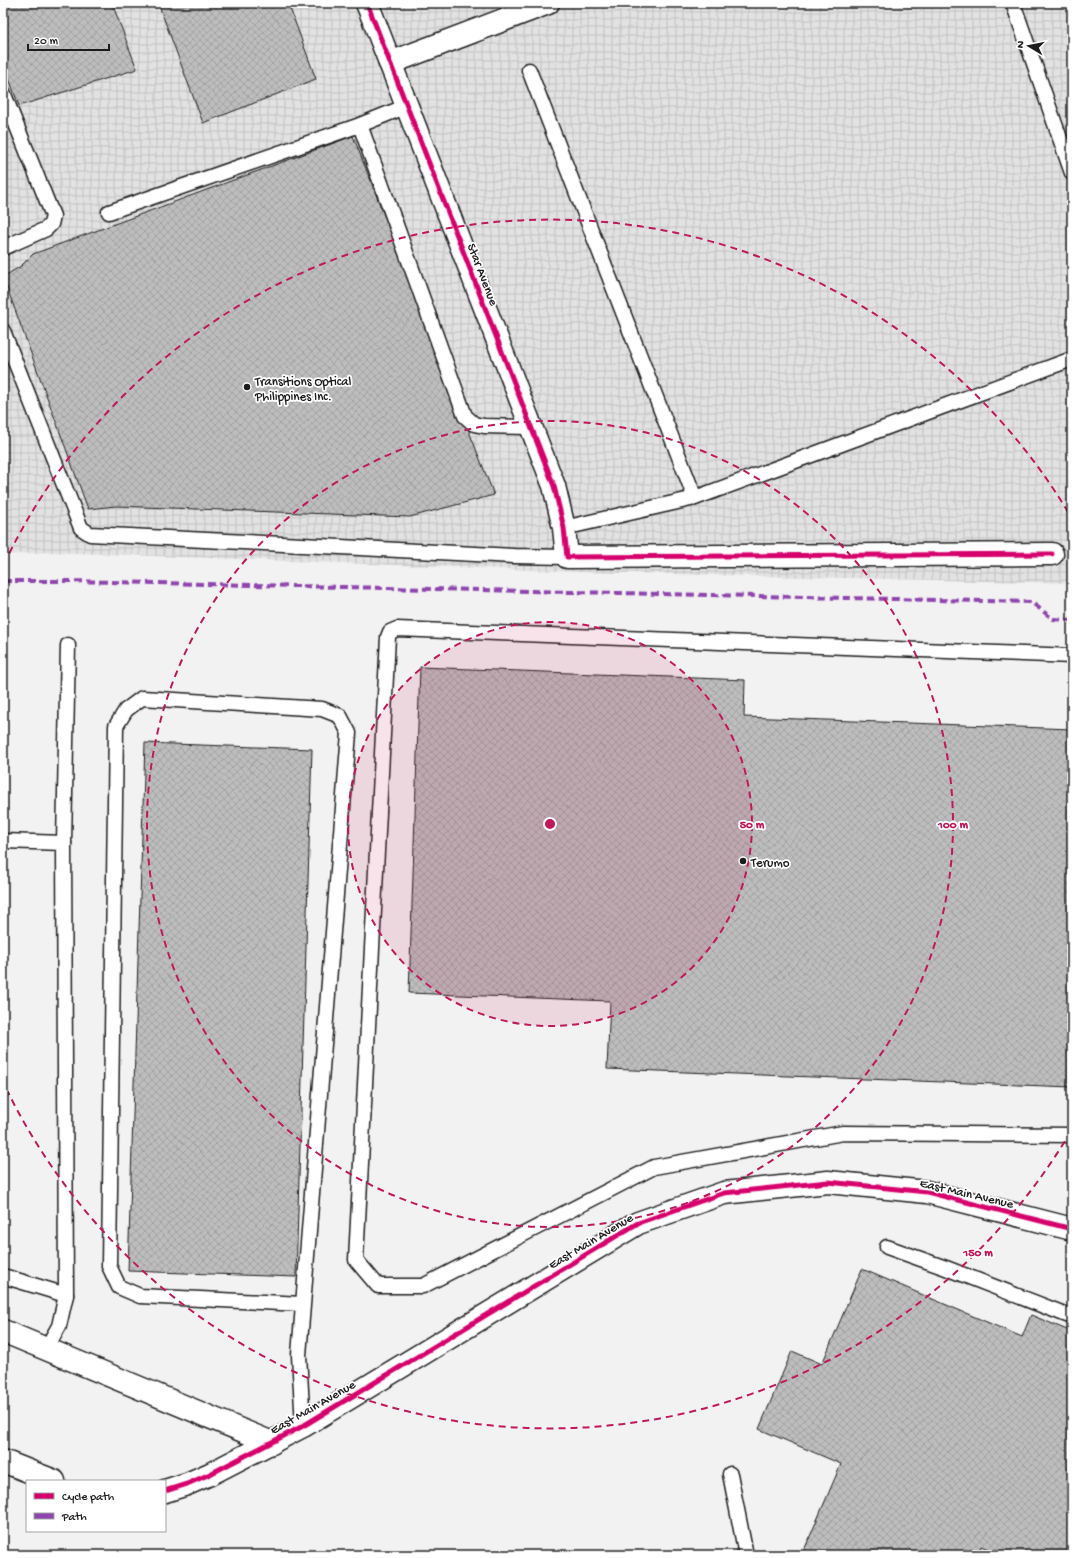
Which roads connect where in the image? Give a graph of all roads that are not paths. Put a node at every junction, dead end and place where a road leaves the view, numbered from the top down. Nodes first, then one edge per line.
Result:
1 (367, 3) edge
2 (548, 3) edge
3 (1013, 3) edge
4 (390, 63) junction
5 (529, 70) dead end
6 (3, 92) edge
7 (407, 106) junction
8 (360, 125) junction
9 (1072, 173) edge
10 (109, 212) dead end
11 (3, 248) edge
12 (3, 331) edge
13 (1072, 359) edge
14 (531, 427) junction
15 (695, 498) junction
16 (564, 528) junction
17 (1052, 554) dead end
18 (568, 557) junction
19 (68, 645) dead end
20 (1072, 656) edge
21 (3, 841) edge
22 (64, 843) junction
23 (1072, 1135) edge
24 (1072, 1229) edge
25 (887, 1247) dead end
26 (3, 1276) edge
27 (66, 1295) junction
28 (302, 1304) junction
29 (1072, 1317) edge
30 (3, 1331) edge
31 (46, 1349) junction
32 (303, 1426) junction
33 (272, 1443) junction
34 (3, 1461) edge
35 (730, 1474) dead end
36 (51, 1480) edge
37 (166, 1491) edge
38 (746, 1555) edge

1 - 4 street, Star Avenue
2 - 4 street
3 - 9 lane
4 - 7 street, Star Avenue
5 - 15 lane
6 - 11 lane
7 - 8 lane
7 - 14 street, Star Avenue
8 - 10 lane
8 - 14 lane
12 - 18 lane
13 - 15 lane
14 - 16 street, Star Avenue
15 - 16 lane
16 - 18 street, Star Avenue
17 - 18 street
19 - 22 lane
20 - 23 lane
21 - 22 lane
22 - 27 lane
24 - 32 street, East Main Avenue
25 - 29 lane
26 - 27 lane
27 - 31 lane
28 - 28 lane
28 - 32 lane
30 - 31 street, East Main Avenue
31 - 33 street, East Main Avenue
32 - 33 street, East Main Avenue
33 - 37 street, East Main Avenue
34 - 36 street
35 - 38 lane

